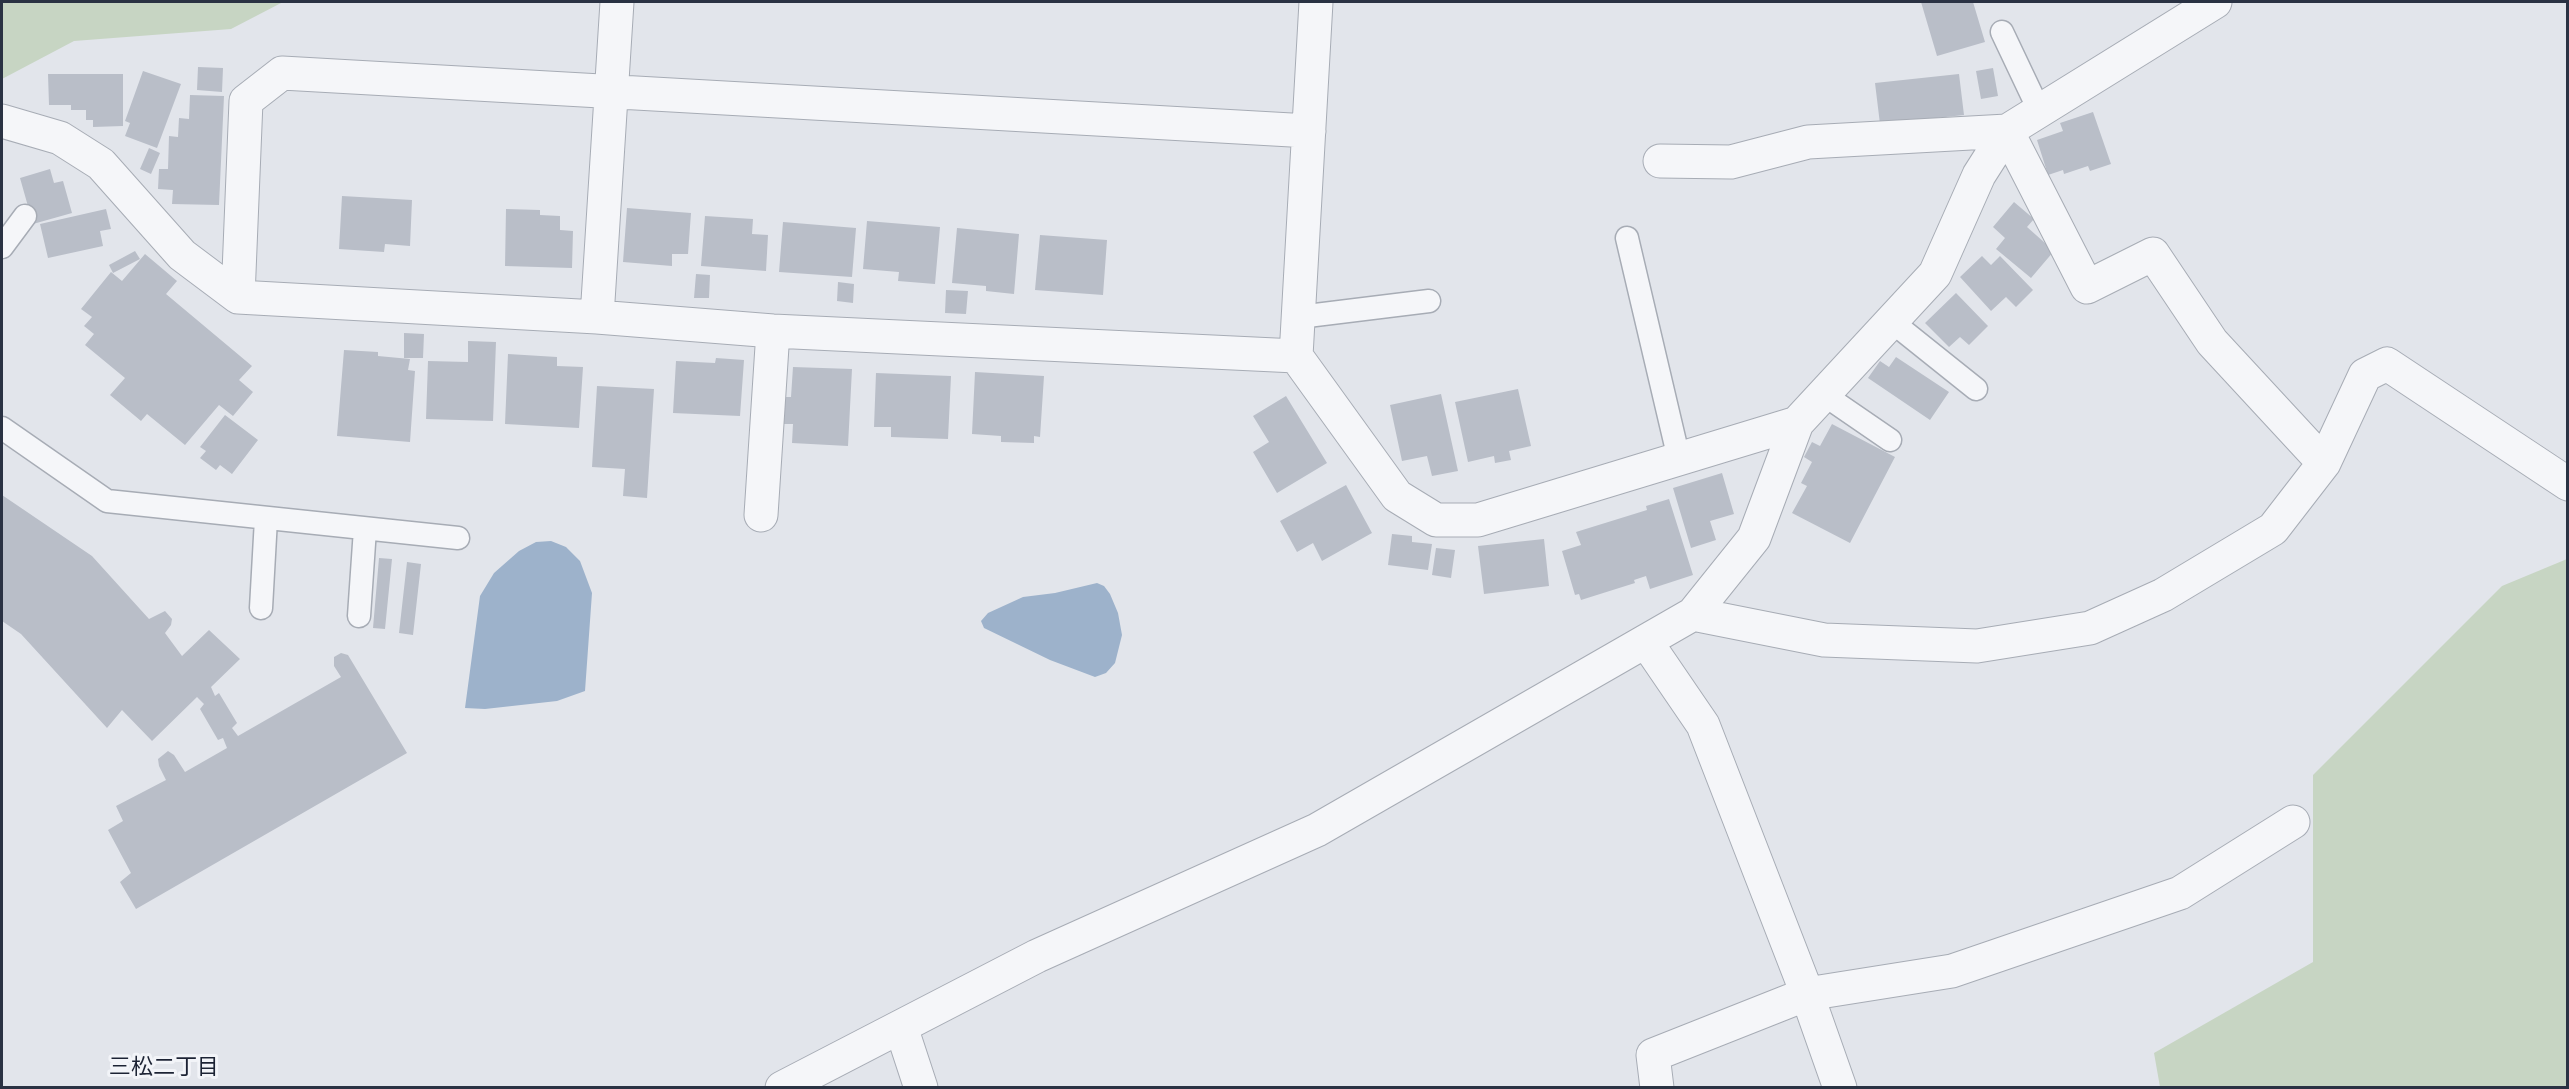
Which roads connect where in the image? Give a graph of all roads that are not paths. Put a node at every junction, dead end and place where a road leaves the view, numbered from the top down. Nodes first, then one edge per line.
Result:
1 (617, 2) edge
2 (1316, 2) edge
3 (2215, 2) edge
4 (2002, 32) dead end
5 (612, 93) junction
6 (2039, 110) junction
7 (2, 121) edge
8 (1310, 131) junction
9 (2007, 131) junction
10 (1660, 161) dead end
11 (25, 216) dead end
12 (1627, 238) dead end
13 (2, 247) edge
14 (238, 297) junction
15 (1429, 301) dead end
16 (597, 317) junction
17 (1299, 317) junction
18 (1891, 321) junction
19 (773, 331) junction
20 (1296, 356) junction
21 (1976, 389) dead end
22 (1823, 394) junction
23 (1797, 423) junction
24 (2, 428) edge
25 (1890, 440) dead end
26 (1679, 459) junction
27 (2324, 463) junction
28 (2568, 484) edge
29 (761, 514) dead end
30 (266, 519) junction
31 (365, 529) junction
32 (458, 538) dead end
33 (261, 608) dead end
34 (1693, 614) junction
35 (359, 616) dead end
36 (1647, 643) junction
37 (2294, 822) dead end
38 (1807, 994) junction
39 (901, 1027) junction
40 (782, 1088) edge
41 (921, 1088) edge
42 (1657, 1088) edge
43 (1840, 1088) edge

1 - 5 street
2 - 8 street
3 - 6 street
4 - 6 lane
5 - 8 street
5 - 14 street
5 - 16 street
6 - 9 street
7 - 14 street
8 - 17 street
9 - 10 street
9 - 18 street
9 - 27 street
11 - 13 lane
12 - 26 lane
14 - 16 street
15 - 17 lane
16 - 19 street
17 - 20 street
18 - 21 lane
18 - 22 street
19 - 20 street
19 - 29 street
20 - 26 street
22 - 23 street
22 - 25 lane
23 - 26 street
23 - 34 street
24 - 30 lane
27 - 28 street
27 - 34 street
30 - 31 lane
30 - 33 lane
31 - 32 lane
31 - 35 lane
34 - 36 street
36 - 38 street
36 - 39 street
37 - 38 street
38 - 42 street
38 - 43 street
39 - 40 street
39 - 41 street

